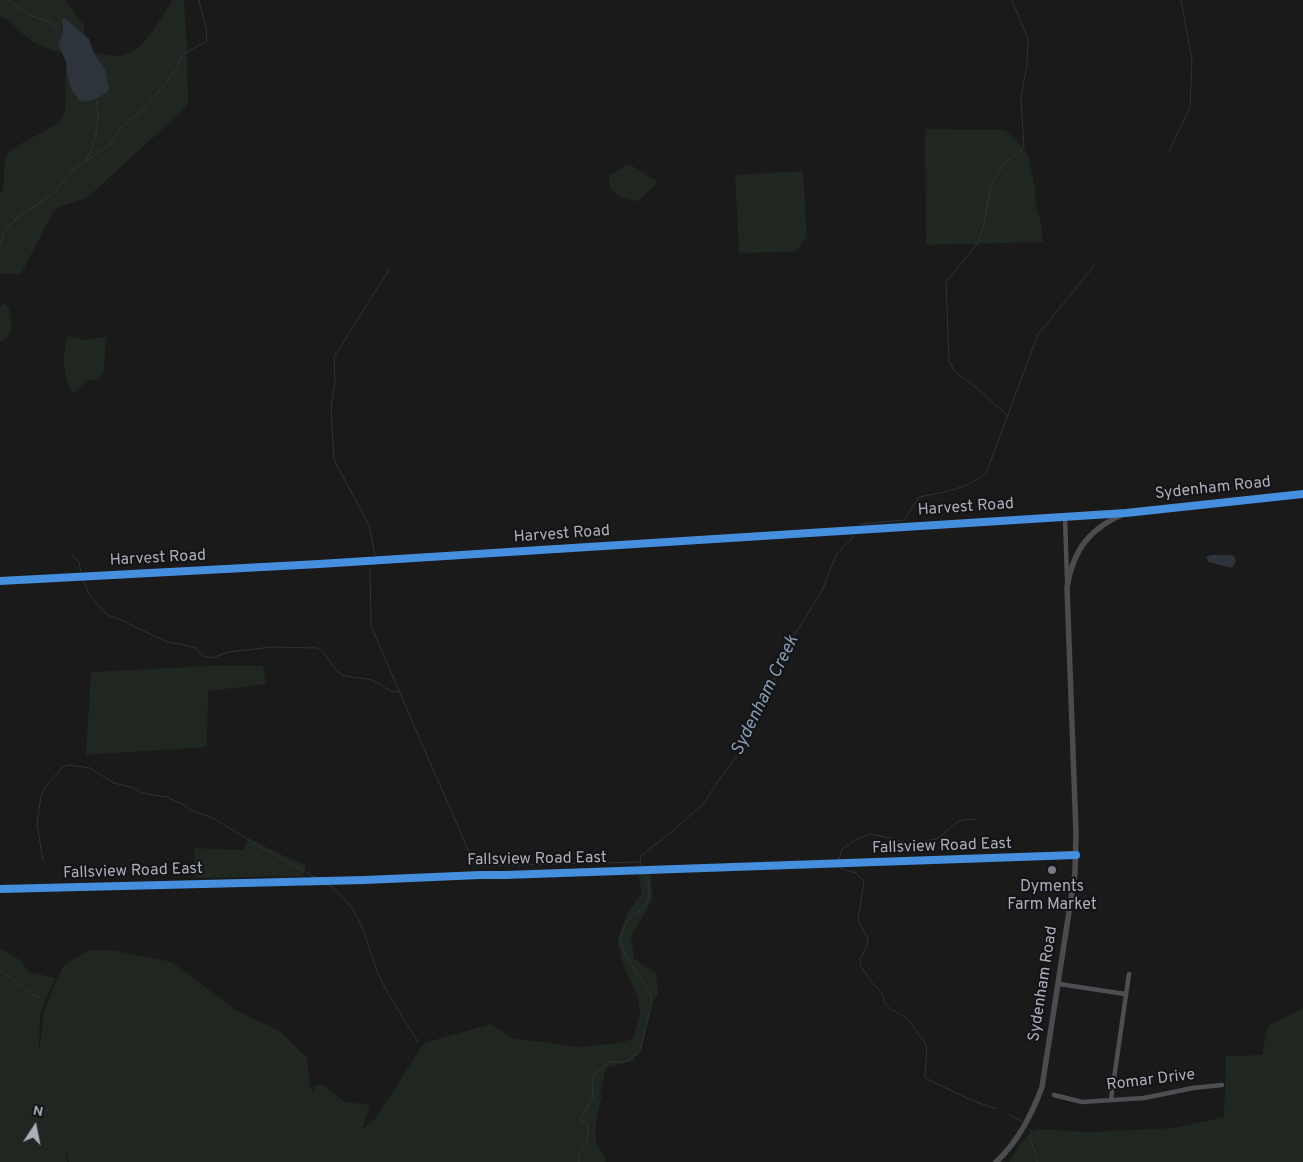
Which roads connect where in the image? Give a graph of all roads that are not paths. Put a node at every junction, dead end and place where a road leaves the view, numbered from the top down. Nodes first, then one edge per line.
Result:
1 (1303, 494) edge
2 (1126, 513) junction
3 (1065, 516) junction
4 (0, 581) edge
5 (1067, 586) junction
6 (1076, 855) junction
7 (0, 889) edge
8 (1129, 974) dead end
9 (1059, 984) junction
10 (1125, 994) junction
11 (1222, 1085) dead end
12 (1054, 1095) dead end
13 (1111, 1100) junction
14 (996, 1162) edge

1 - 2 main road, Sydenham Road
2 - 3 street, Harvest Road
2 - 5 main road, Sydenham Road
3 - 4 street, Harvest Road
3 - 5 street, Sydenham Road
5 - 6 main road, Sydenham Road
6 - 7 street, Fallsview Road East
6 - 9 main road, Sydenham Road
8 - 10 street
9 - 10 street
9 - 14 main road, Sydenham Road
10 - 13 street
11 - 13 street, Romar Drive
12 - 13 street, Romar Drive

